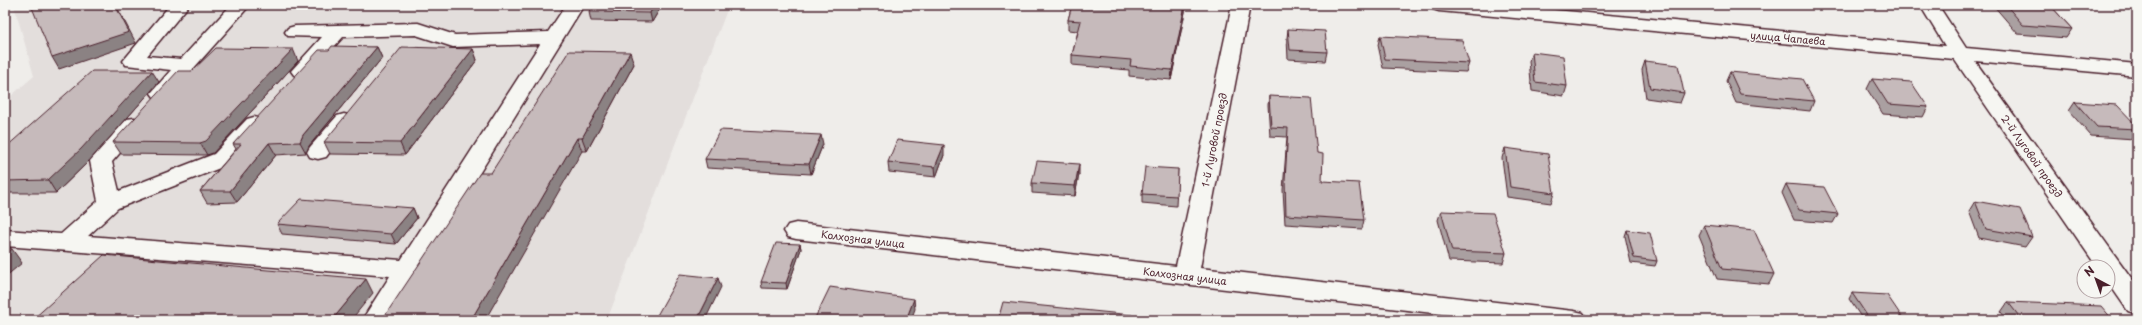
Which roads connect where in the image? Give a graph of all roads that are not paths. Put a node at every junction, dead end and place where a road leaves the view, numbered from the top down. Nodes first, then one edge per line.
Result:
1 (180, 5) edge
2 (241, 5) edge
3 (575, 5) edge
4 (1241, 5) edge
5 (1439, 5) edge
6 (1929, 5) edge
7 (418, 29) junction
8 (338, 31) junction
9 (295, 32) dead end
10 (554, 38) junction
11 (403, 48) edge
12 (1960, 54) junction
13 (187, 65) junction
14 (2137, 70) edge
15 (291, 83) edge
16 (358, 103) edge
17 (270, 106) edge
18 (318, 152) dead end
19 (110, 203) junction
20 (796, 231) dead end
21 (5, 238) edge
22 (66, 243) junction
23 (407, 269) junction
24 (1186, 276) junction
25 (2137, 305) edge
26 (375, 320) edge
27 (1574, 320) edge

1 - 13 street
2 - 13 street
3 - 10 street
4 - 24 street, 1-й Луговой проезд
5 - 12 street, улица Чапаева
6 - 12 street, 2-й Луговой проезд
7 - 8 street
7 - 10 street
7 - 11 street
8 - 9 street
8 - 15 street
10 - 23 street
12 - 14 street, улица Чапаева
12 - 25 street, 2-й Луговой проезд
13 - 19 street
16 - 18 street
17 - 19 street
19 - 22 street
20 - 24 street, Колхозная улица
21 - 22 street
22 - 23 street
23 - 26 street
24 - 27 street, Колхозная улица

